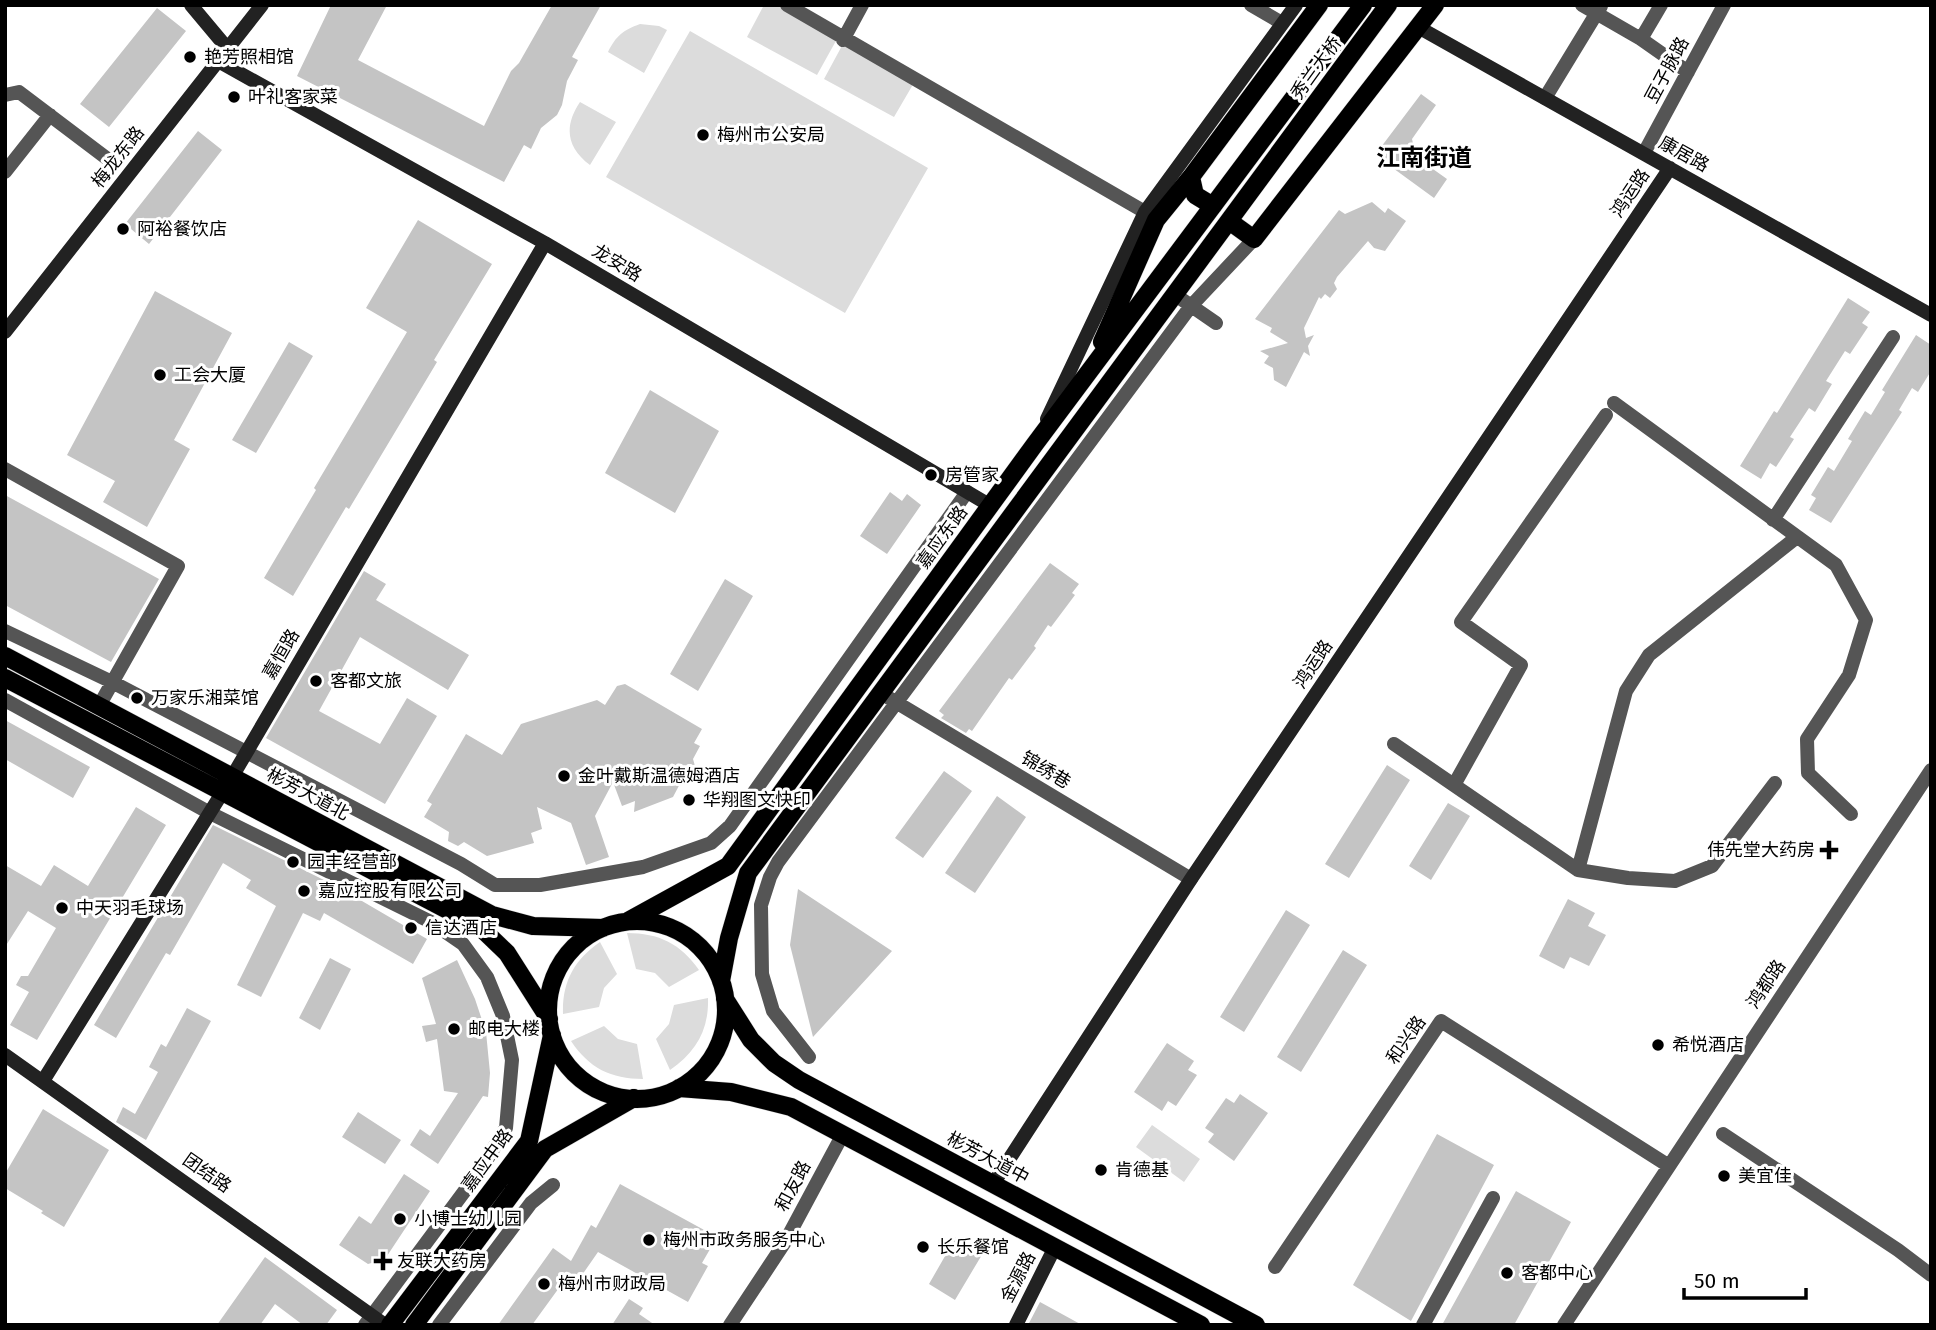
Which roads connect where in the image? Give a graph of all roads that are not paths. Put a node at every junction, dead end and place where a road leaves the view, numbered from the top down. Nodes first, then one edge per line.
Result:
1 (191, 5) edge
2 (262, 5) edge
3 (787, 5) edge
4 (862, 5) edge
5 (1251, 5) edge
6 (1296, 5) edge
7 (1319, 5) edge
8 (1363, 5) edge
9 (1388, 5) edge
10 (1435, 5) edge
11 (1583, 5) edge
12 (1661, 5) edge
13 (1724, 5) edge
14 (1600, 9) edge
15 (1282, 23) junction
16 (1418, 27) junction
17 (1641, 39) junction
18 (844, 40) junction
19 (227, 48) junction
20 (218, 61) junction
21 (1688, 72) junction
22 (5, 95) edge
23 (1545, 98) junction
24 (50, 115) junction
25 (1260, 143) joint
26 (1644, 153) junction
27 (109, 160) dead end
28 (1670, 168) junction
29 (5, 172) edge
30 (1191, 177) junction
31 (1213, 206) junction
32 (1145, 212) junction
33 (1228, 221) junction
34 (1254, 239) junction
35 (545, 243) junction
36 (1174, 294) junction
37 (1191, 306) junction
38 (1931, 315) edge
39 (1216, 323) dead end
40 (5, 332) edge
41 (1893, 337) dead end
42 (1090, 370) junction
43 (1035, 444) junction
44 (5, 469) edge
45 (967, 492) junction
46 (991, 506) junction
47 (1773, 520) junction
48 (1797, 537) junction
49 (5, 631) edge
50 (5, 656) edge
51 (5, 678) edge
52 (112, 682) junction
53 (889, 698) junction
54 (5, 700) edge
55 (99, 706) junction
56 (1394, 744) dead end
57 (246, 752) junction
58 (1931, 770) edge
59 (1775, 783) dead end
60 (227, 784) junction
61 (1454, 785) junction
62 (210, 813) junction
63 (1851, 814) dead end
64 (1578, 870) junction
65 (1191, 879) junction
66 (628, 921) junction
67 (603, 928) junction
68 (723, 990) junction
69 (550, 1027) junction
70 (5, 1055) edge
71 (809, 1058) dead end
72 (43, 1082) junction
73 (679, 1088) junction
74 (634, 1098) junction
75 (843, 1134) junction
76 (1723, 1134) dead end
77 (1669, 1166) junction
78 (993, 1184) junction
79 (553, 1185) dead end
80 (1493, 1198) dead end
81 (1055, 1247) junction
82 (1275, 1267) dead end
83 (1931, 1275) edge
84 (369, 1320) edge
85 (387, 1325) edge
86 (414, 1325) edge
87 (439, 1325) edge
88 (730, 1325) edge
89 (1016, 1325) edge
90 (1201, 1325) edge
91 (1256, 1325) edge
92 (1423, 1325) edge
93 (1564, 1325) edge

1 - 19 street
2 - 19 street, 梅龙东路
3 - 18 street
4 - 18 street
5 - 15 street
6 - 15 street
7 - 30 main road
8 - 25 main road, 秀兰大桥
9 - 33 main road, 秀兰大桥
10 - 16 main road
11 - 14 street
12 - 17 street
13 - 21 street, 豆子脉路
14 - 17 street
14 - 23 street
15 - 32 street
16 - 23 street, 康居路
16 - 34 main road
17 - 21 street
18 - 32 street
19 - 20 street, 梅龙东路
20 - 35 street, 龙安路
20 - 40 street, 梅龙东路
21 - 26 street, 豆子脉路
22 - 24 street
23 - 26 street, 康居路
24 - 27 street
24 - 29 street
25 - 31 main road, 嘉应东路
26 - 28 street, 康居路
28 - 38 street, 康居路
28 - 65 street, 鸿运路
30 - 31 main road
30 - 42 main road
31 - 42 main road, 嘉应东路
32 - 43 street
33 - 34 main road
33 - 36 main road
34 - 37 street
35 - 45 street, 龙安路
35 - 57 street, 嘉恒路
36 - 37 street
36 - 53 main road
37 - 39 street
37 - 53 street
41 - 47 street
42 - 43 main road, 嘉应东路
43 - 46 main road, 嘉应东路
44 - 52 street
45 - 46 street, 龙安路
45 - 57 street
46 - 66 main road, 嘉应东路
47 - 48 street
47 - 61 street
48 - 63 street
48 - 64 street
49 - 52 street
50 - 55 main road, 彬芳大道北
51 - 60 main road, 彬芳大道北
52 - 55 street
52 - 57 street
53 - 65 street, 锦绣巷
53 - 68 main road
53 - 71 street
54 - 62 street
55 - 60 main road, 彬芳大道北
56 - 61 street
57 - 60 street, 嘉恒路
58 - 77 street, 鸿都路
59 - 64 street
60 - 62 street, 嘉恒路
60 - 67 main road, 彬芳大道北
60 - 69 main road, 彬芳大道北
61 - 64 street
62 - 72 street, 嘉恒路
62 - 84 street
65 - 78 street, 鸿运路
66 - 67 main road
66 - 68 main road
67 - 69 main road
68 - 73 main road
68 - 78 main road, 彬芳大道中
69 - 74 main road
69 - 85 main road, 嘉应中路
70 - 72 street, 团结路
72 - 84 street, 团结路
73 - 74 main road
73 - 75 main road
74 - 86 main road
75 - 81 main road
75 - 88 street, 和友路
76 - 83 street
77 - 82 street, 和兴路
77 - 93 street, 鸿都路
78 - 91 main road, 彬芳大道中
79 - 87 street
80 - 92 street
81 - 89 street, 金源路
81 - 90 main road
84 - 85 street, 团结路

